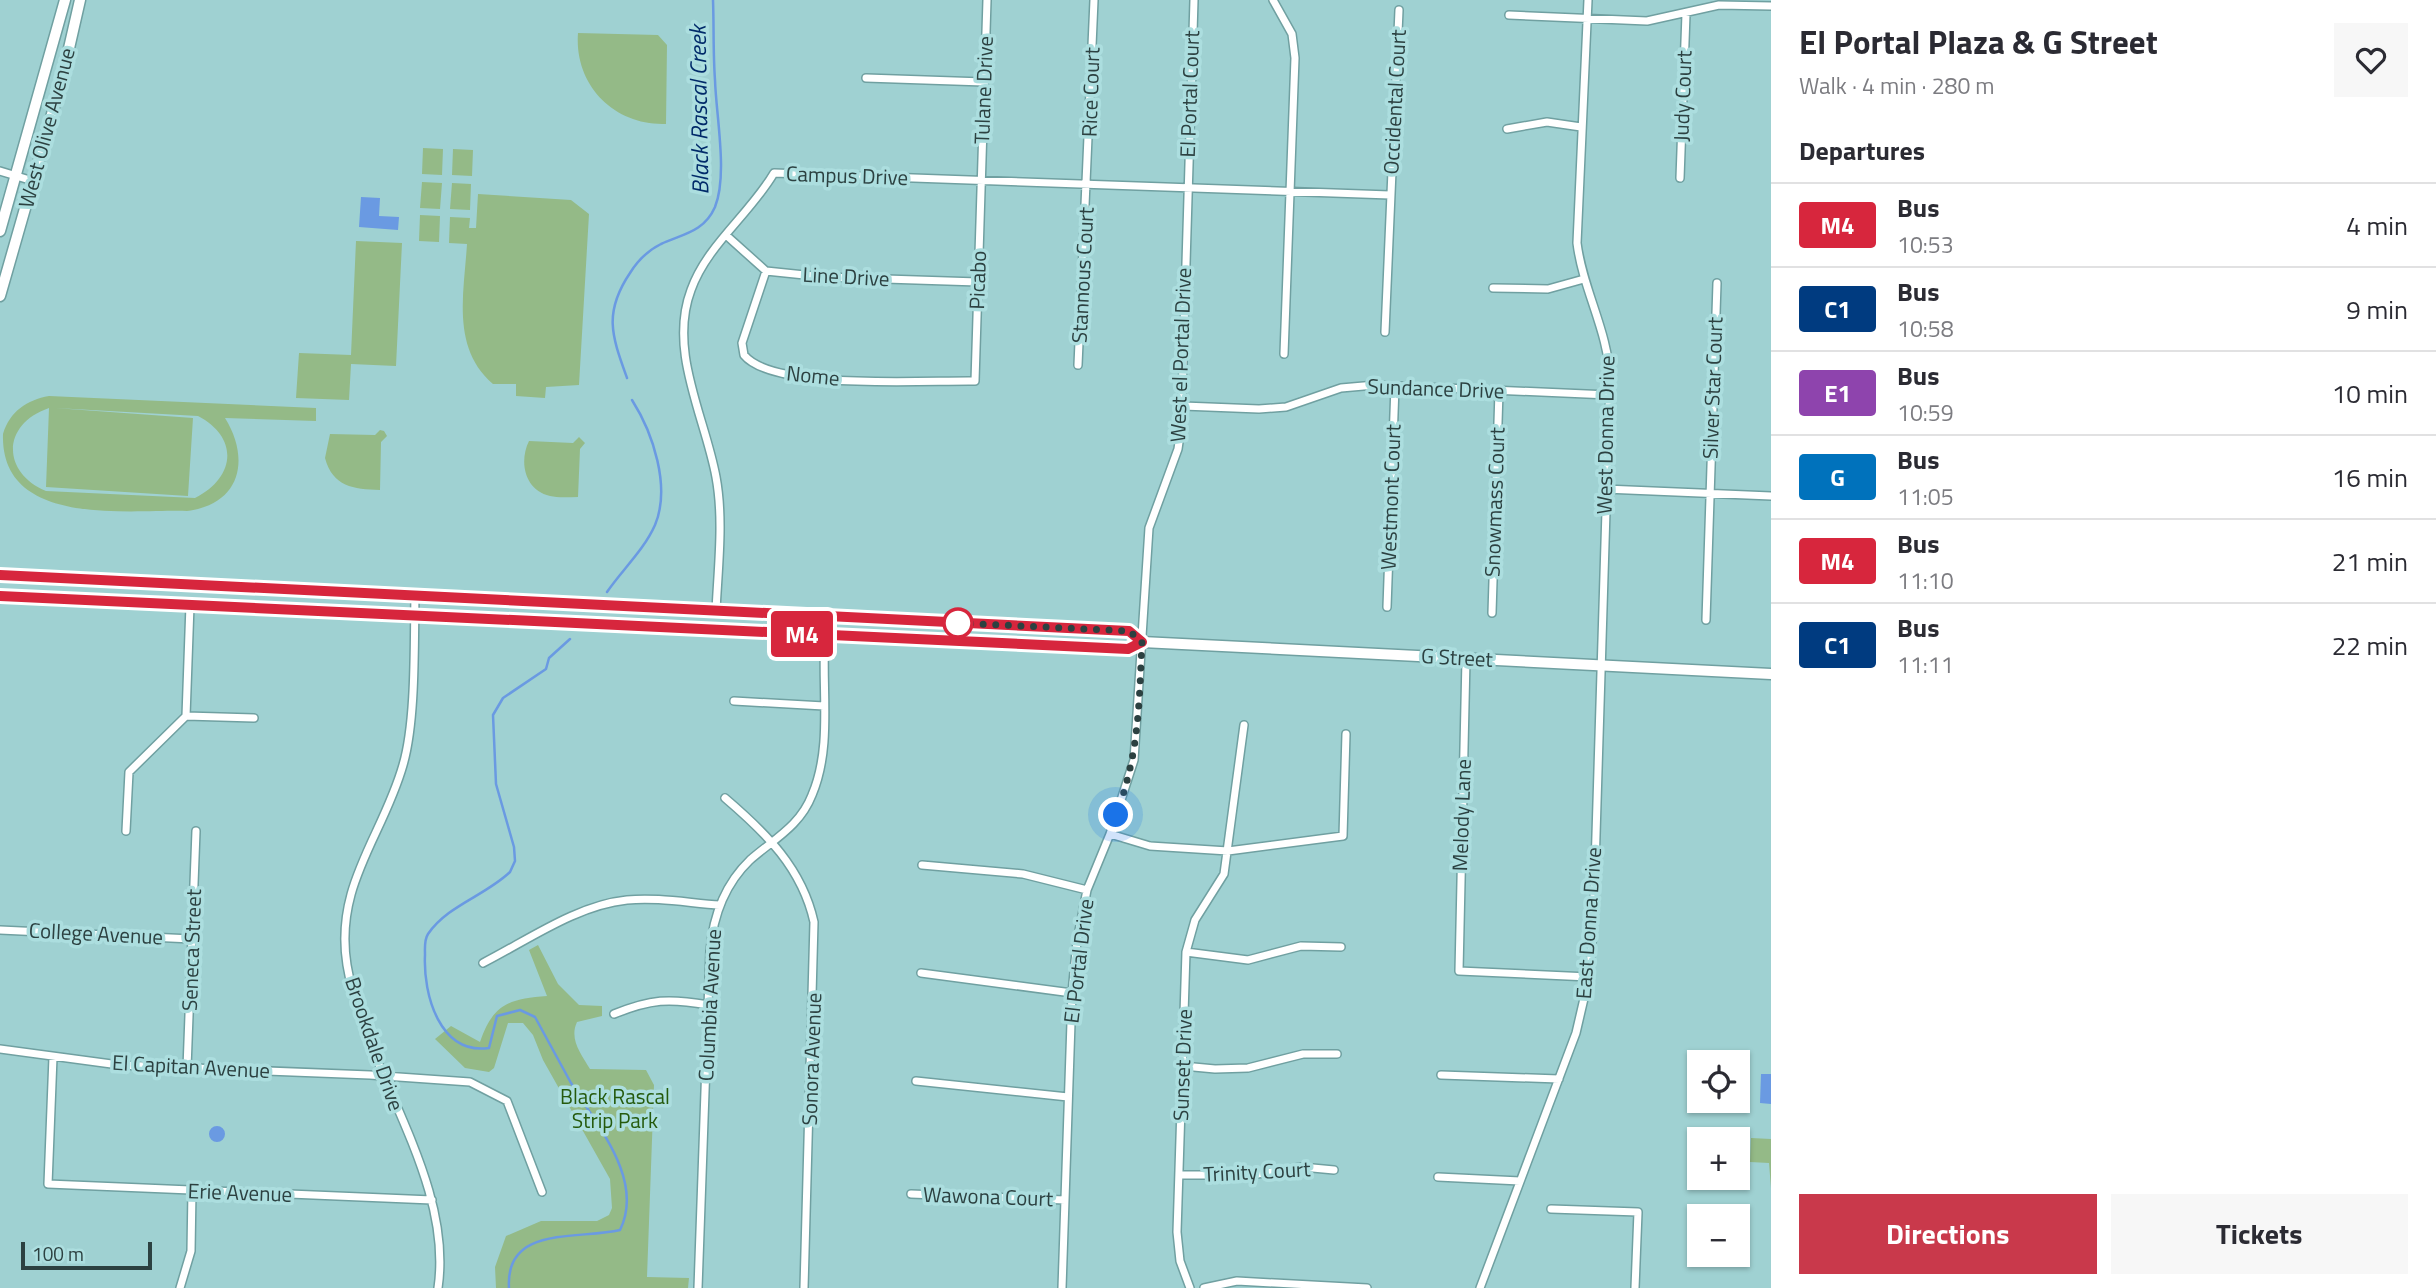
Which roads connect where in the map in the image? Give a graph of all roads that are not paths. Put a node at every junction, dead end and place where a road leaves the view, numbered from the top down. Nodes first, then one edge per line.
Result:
1 (65, 0) edge
2 (80, 0) edge
3 (987, 0) edge
4 (1094, 0) edge
5 (1194, 0) edge
6 (1273, 0) edge
7 (1588, 0) edge
8 (1771, 6) edge
9 (1399, 10) dead end
10 (1686, 14) junction
11 (1509, 15) dead end
12 (1586, 18) junction
13 (866, 78) dead end
14 (984, 82) junction
15 (1581, 127) junction
16 (1507, 129) dead end
17 (0, 171) edge
18 (16, 176) junction
19 (1681, 178) dead end
20 (981, 180) junction
21 (33, 181) junction
22 (1087, 184) junction
23 (1187, 188) junction
24 (1290, 192) junction
25 (1390, 195) junction
26 (0, 231) edge
27 (727, 236) junction
28 (766, 271) junction
29 (1584, 279) junction
30 (978, 282) junction
31 (1717, 283) dead end
32 (1493, 288) dead end
33 (0, 296) edge
34 (1385, 332) dead end
35 (1284, 354) dead end
36 (1078, 365) dead end
37 (975, 381) joint
38 (1395, 386) junction
39 (1499, 391) junction
40 (1609, 396) junction
41 (1183, 406) junction
42 (1605, 489) junction
43 (1710, 493) junction
44 (1771, 496) edge
45 (0, 575) edge
46 (191, 585) junction
47 (0, 596) edge
48 (415, 596) junction
49 (190, 605) junction
50 (1387, 607) dead end
51 (716, 611) junction
52 (1492, 613) dead end
53 (415, 615) junction
54 (1706, 620) dead end
55 (825, 635) junction
56 (1142, 642) junction
57 (1466, 659) junction
58 (1600, 665) junction
59 (1771, 674) edge
60 (734, 701) dead end
61 (824, 706) junction
62 (186, 716) junction
63 (254, 718) dead end
64 (1244, 725) dead end
65 (1346, 734) dead end
66 (725, 798) dead end
67 (126, 831) dead end
68 (197, 831) dead end
69 (1110, 834) junction
70 (773, 842) junction
71 (1228, 851) junction
72 (922, 865) dead end
73 (1087, 890) junction
74 (720, 905) junction
75 (0, 930) edge
76 (192, 939) junction
77 (1341, 947) dead end
78 (1186, 952) junction
79 (483, 962) dead end
80 (921, 973) dead end
81 (1589, 977) junction
82 (1072, 993) junction
83 (708, 1005) junction
84 (614, 1014) dead end
85 (0, 1049) edge
86 (1337, 1054) dead end
87 (53, 1057) junction
88 (1182, 1066) junction
89 (187, 1068) junction
90 (1441, 1075) dead end
91 (384, 1076) junction
92 (1559, 1079) junction
93 (916, 1082) dead end
94 (1068, 1097) junction
95 (1334, 1170) dead end
96 (1179, 1175) junction
97 (1438, 1177) dead end
98 (1520, 1181) junction
99 (192, 1191) junction
100 (542, 1192) dead end
101 (911, 1194) dead end
102 (432, 1200) junction
103 (1065, 1200) junction
104 (1551, 1209) dead end
105 (1326, 1287) edge
106 (180, 1288) edge
107 (438, 1288) edge
108 (698, 1288) edge
109 (804, 1288) edge
110 (1062, 1288) edge
111 (1190, 1288) edge
112 (1204, 1288) edge
113 (1367, 1288) edge
114 (1480, 1288) edge
115 (1635, 1288) edge

1 - 18 street, West Olive Avenue
2 - 21 street, West Olive Avenue
3 - 14 street, Tulane Drive
4 - 22 street, Rice Court
5 - 23 street, El Portal Court
6 - 24 street
7 - 12 street, West Donna Drive
8 - 10 street
9 - 25 street, Occidental Court
10 - 12 street
10 - 19 street, Judy Court
11 - 12 street
12 - 15 street, West Donna Drive
13 - 14 street
14 - 20 street, Tulane Drive
15 - 16 street
15 - 29 street, West Donna Drive
17 - 18 street
18 - 21 street
18 - 26 street, West Olive Avenue
20 - 22 street, Campus Drive
20 - 27 street, Campus Drive
20 - 30 street, Picabo
21 - 33 street, West Olive Avenue
22 - 23 street, Campus Drive
22 - 36 street, Stannous Court
23 - 24 street, Campus Drive
23 - 41 street, West el Portal Drive
24 - 25 street, Campus Drive
24 - 35 street
25 - 34 street, Occidental Court
27 - 28 street
27 - 51 street, Campus Drive
28 - 30 street, Line Drive
28 - 37 street, Nome
29 - 32 street
29 - 40 street, West Donna Drive
30 - 37 street, Picabo
31 - 43 street, Silver Star Court
38 - 39 street, Sundance Drive
38 - 41 street, Sundance Drive
38 - 50 street, Westmont Court
39 - 40 street, Sundance Drive
39 - 52 street, Snowmass Court
40 - 42 street, West Donna Drive
41 - 56 street, West el Portal Drive
42 - 43 street
42 - 58 street, West Donna Drive
43 - 44 street
43 - 54 street, Silver Star Court
45 - 46 street, G Street
46 - 48 street, G Street
46 - 49 street
47 - 49 street, G Street
48 - 51 street, G Street
48 - 53 street, Brookdale Drive
49 - 53 street, G Street
49 - 62 street
51 - 56 street, G Street
53 - 55 street, G Street
53 - 91 street, Brookdale Drive
55 - 56 street, G Street
55 - 61 street, Columbia Avenue
56 - 57 street, G Street
56 - 69 street, El Portal Drive
57 - 58 street, G Street
57 - 81 street, Melody Lane
58 - 59 street, G Street
58 - 81 street, East Donna Drive
60 - 61 street
61 - 70 street, Columbia Avenue
62 - 63 street
62 - 67 street
64 - 71 street, Sunset Drive
65 - 71 street
66 - 70 street, Sonora Avenue
68 - 76 street, Seneca Street
69 - 71 street
69 - 73 street, El Portal Drive
70 - 74 street, Columbia Avenue
70 - 109 street, Sonora Avenue
71 - 78 street, Sunset Drive
72 - 73 street
73 - 82 street, El Portal Drive
74 - 79 street
74 - 83 street, Columbia Avenue
75 - 76 street, College Avenue
76 - 89 street, Seneca Street
77 - 78 street
78 - 88 street, Sunset Drive
80 - 82 street
81 - 92 street, East Donna Drive
82 - 94 street, El Portal Drive
83 - 84 street
83 - 108 street, Columbia Avenue
85 - 87 street, El Capitan Avenue
86 - 88 street
87 - 89 street, El Capitan Avenue
87 - 99 street, Erie Avenue
88 - 96 street, Sunset Drive
89 - 91 street, El Capitan Avenue
90 - 92 street
91 - 100 street, El Capitan Avenue
91 - 102 street, Brookdale Drive
92 - 98 street, East Donna Drive
93 - 94 street
94 - 103 street, El Portal Drive
95 - 96 street, Trinity Court
96 - 111 street, Sunset Drive
97 - 98 street
98 - 114 street, East Donna Drive
99 - 102 street, Erie Avenue
99 - 106 street
101 - 103 street, Wawona Court
102 - 107 street, Brookdale Drive
103 - 110 street, El Portal Drive
104 - 115 street
105 - 112 street
105 - 113 street

